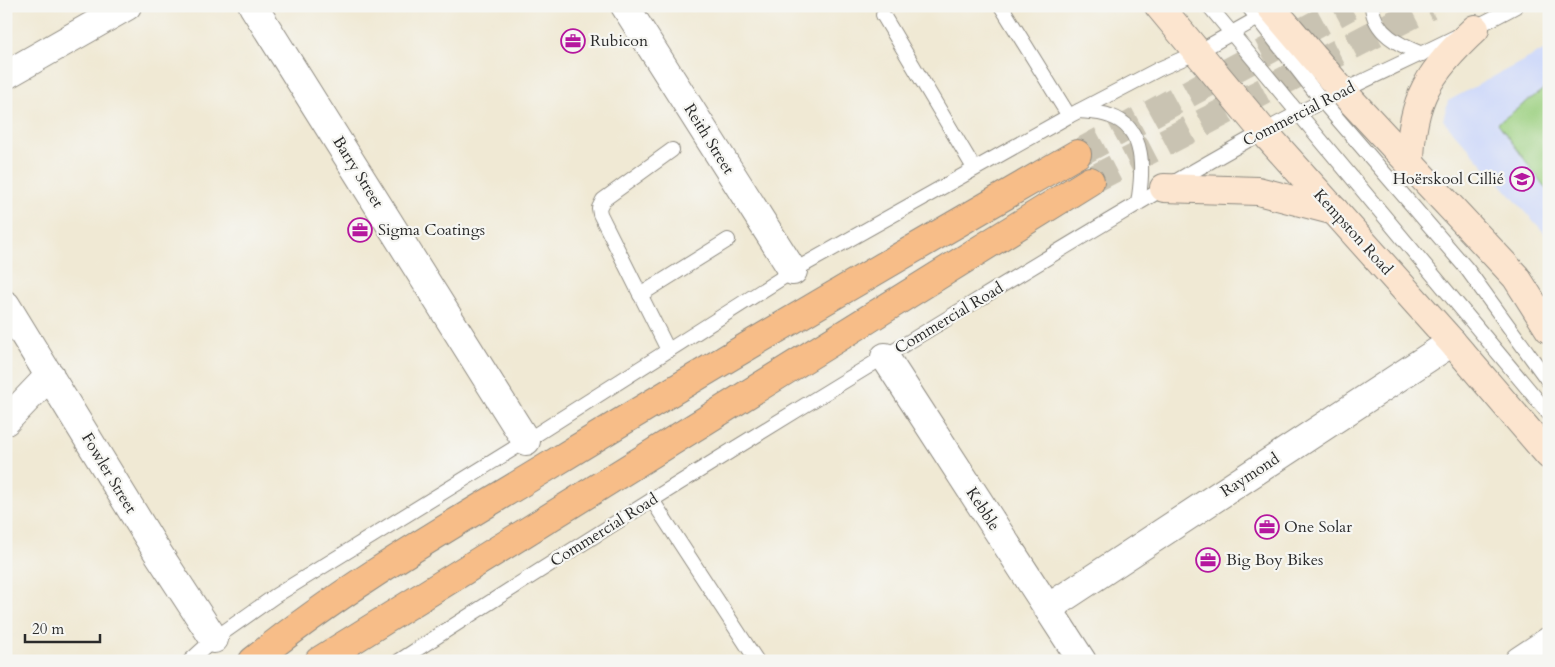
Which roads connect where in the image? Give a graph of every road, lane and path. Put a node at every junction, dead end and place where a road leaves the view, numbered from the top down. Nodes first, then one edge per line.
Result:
1 (127, 6) edge
2 (253, 6) edge
3 (625, 6) edge
4 (1001, 6) edge
5 (1160, 6) edge
6 (1209, 6) edge
7 (1372, 6) edge
8 (1516, 6) edge
9 (1266, 9) edge
10 (883, 15) dead end
11 (1475, 29) junction
12 (1233, 33) junction
13 (1198, 52) junction
14 (1422, 54) junction
15 (6, 75) edge
16 (1333, 97) junction
17 (1074, 113) junction
18 (1298, 114) junction
19 (1263, 131) junction
20 (672, 150) dead end
21 (1076, 154) tunnel mouth
22 (1410, 162) junction
23 (974, 168) junction
24 (1090, 181) tunnel mouth
25 (1164, 188) junction
26 (1138, 204) junction
27 (1335, 211) junction
28 (728, 240) dead end
29 (793, 271) junction
30 (640, 294) junction
31 (6, 305) edge
32 (1549, 329) edge
33 (1452, 342) junction
34 (668, 350) junction
35 (884, 357) junction
36 (50, 375) junction
37 (1549, 382) edge
38 (1549, 414) edge
39 (6, 421) edge
40 (526, 441) junction
41 (1549, 455) edge
42 (652, 500) junction
43 (1048, 608) junction
44 (214, 639) junction
45 (1549, 641) edge
46 (190, 661) edge
47 (253, 661) edge
48 (319, 661) edge
49 (399, 661) edge
50 (757, 661) edge
51 (1082, 661) edge
52 (1518, 661) edge

1 - 15 street
2 - 40 street, Barry Street
3 - 29 street, Reith Street
4 - 17 lane
5 - 13 main road, Kempston Road
6 - 12 lane
7 - 14 lane
8 - 11 lane, Commercial Road
9 - 12 lane
9 - 16 main road
10 - 23 lane
11 - 14 lane, Commercial Road
11 - 22 main road
12 - 13 lane
12 - 18 lane
13 - 17 lane
13 - 19 main road, Kempston Road
14 - 16 lane, Commercial Road
16 - 18 lane, Commercial Road
16 - 22 main road
16 - 37 lane
17 - 23 lane
17 - 26 lane
18 - 19 lane, Commercial Road
18 - 38 lane
19 - 25 lane, Commercial Road
19 - 27 main road, Kempston Road
20 - 30 lane
21 - 47 main road
22 - 32 main road
23 - 29 lane
24 - 48 main road
25 - 26 lane, Commercial Road
25 - 27 main road
26 - 35 lane, Commercial Road
27 - 33 main road, Kempston Road
28 - 30 lane
29 - 34 lane
30 - 34 lane
31 - 36 street, Fowler Street
33 - 41 main road, Kempston Road
33 - 43 street, Raymond
34 - 40 lane
35 - 42 lane, Commercial Road
35 - 43 street, Kebble
36 - 39 street
36 - 44 street, Fowler Street
40 - 44 lane
42 - 49 lane, Commercial Road
42 - 50 lane
43 - 51 street, Kebble
44 - 46 lane
45 - 52 street

